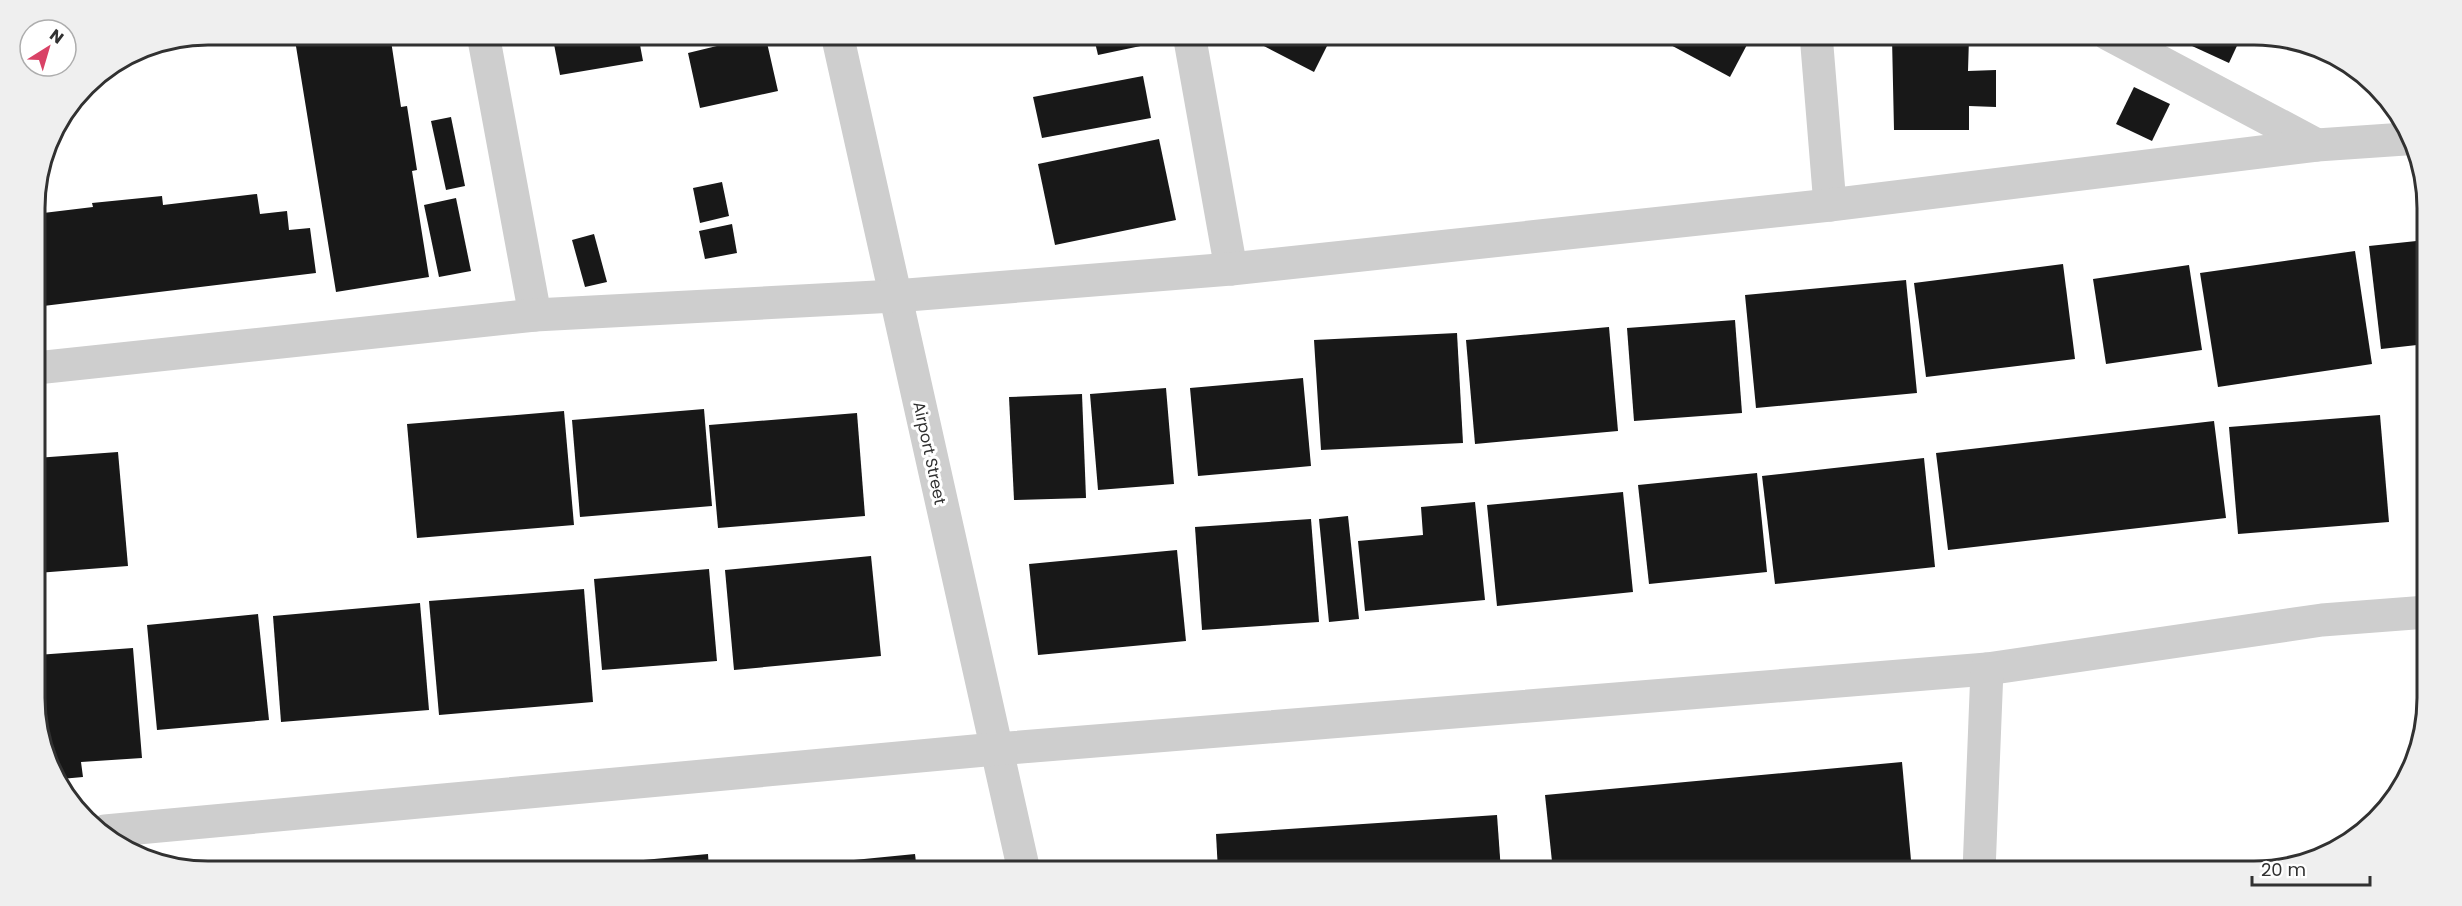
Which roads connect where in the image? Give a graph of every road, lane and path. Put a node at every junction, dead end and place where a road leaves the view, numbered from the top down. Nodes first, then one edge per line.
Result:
1 (485, 45) edge
2 (839, 45) edge
3 (1191, 45) edge
4 (1817, 45) edge
5 (2129, 45) edge
6 (2402, 139) edge
7 (2317, 145) junction
8 (1830, 205) junction
9 (1232, 269) junction
10 (895, 296) junction
11 (535, 315) junction
12 (45, 367) edge
13 (2417, 613) edge
14 (1987, 669) junction
15 (996, 748) junction
16 (114, 830) edge
17 (1022, 861) edge
18 (1979, 861) edge

1 - 11 street
2 - 10 street, Airport Street
3 - 9 street
4 - 8 street
5 - 7 street
6 - 7 street
7 - 8 street
8 - 9 street
9 - 10 street
10 - 11 street
10 - 15 street, Airport Street
11 - 12 street
13 - 14 street
14 - 15 street
14 - 18 street
15 - 16 street
15 - 17 street, Airport Street

